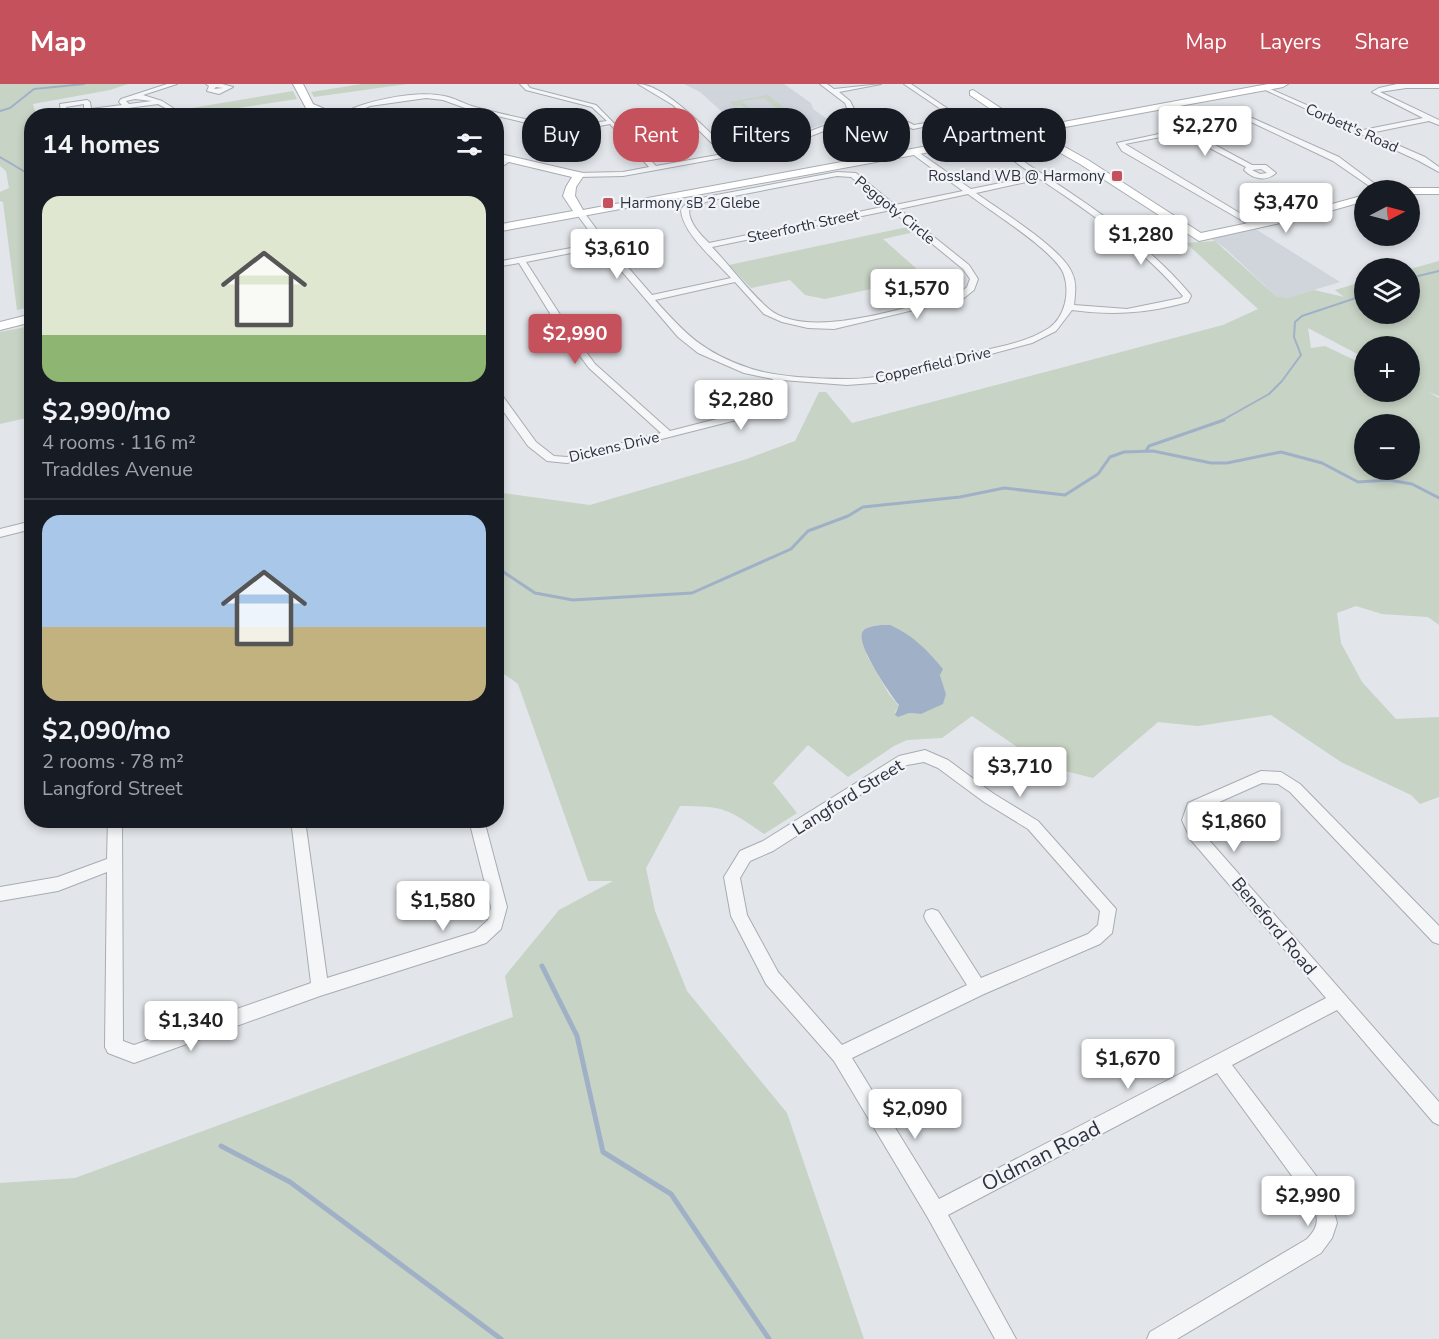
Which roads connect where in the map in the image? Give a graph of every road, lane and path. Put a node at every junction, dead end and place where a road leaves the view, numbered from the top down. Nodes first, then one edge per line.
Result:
1 (174, 84) edge
2 (298, 84) edge
3 (523, 84) edge
4 (640, 84) edge
5 (823, 84) edge
6 (878, 84) edge
7 (907, 84) edge
8 (1283, 84) edge
9 (1439, 86) edge
10 (1264, 88) junction
11 (834, 91) junction
12 (969, 91) dead end
13 (139, 97) junction
14 (160, 102) junction
15 (118, 107) junction
16 (110, 108) edge
17 (169, 108) edge
18 (315, 108) edge
19 (359, 108) edge
20 (470, 108) edge
21 (850, 108) edge
22 (996, 108) edge
23 (504, 116) edge
24 (1439, 118) edge
25 (1430, 119) junction
26 (611, 122) junction
27 (1066, 123) edge
28 (1439, 123) edge
29 (910, 125) edge
30 (1181, 130) junction
31 (1364, 132) junction
32 (711, 138) edge
33 (922, 149) edge
34 (914, 151) junction
35 (1066, 151) edge
36 (504, 158) edge
37 (711, 158) edge
38 (509, 159) junction
39 (1021, 162) edge
40 (504, 163) edge
41 (1251, 167) dead end
42 (654, 168) junction
43 (1439, 170) edge
44 (579, 175) junction
45 (1041, 177) junction
46 (1365, 180) edge
47 (969, 190) junction
48 (1420, 191) edge
49 (1439, 191) edge
50 (1354, 201) edge
51 (892, 207) junction
52 (580, 213) junction
53 (1255, 226) junction
54 (504, 227) edge
55 (603, 244) junction
56 (707, 246) junction
57 (521, 260) junction
58 (504, 263) edge
59 (737, 279) junction
60 (651, 298) junction
61 (1069, 307) junction
62 (24, 319) edge
63 (4, 323) edge
64 (779, 377) junction
65 (504, 404) edge
66 (669, 434) junction
67 (24, 527) edge
68 (0, 533) edge
69 (114, 828) edge
70 (299, 828) edge
71 (478, 828) edge
72 (114, 863) junction
73 (0, 894) edge
74 (932, 916) dead end
75 (1439, 937) edge
76 (320, 988) junction
77 (978, 988) junction
78 (1338, 1001) junction
79 (840, 1055) junction
80 (1220, 1063) junction
81 (1439, 1116) edge
82 (935, 1211) junction
83 (1006, 1339) edge
84 (1157, 1339) edge

1 - 13 street
2 - 18 main road
3 - 26 street
4 - 32 street
5 - 11 street
6 - 11 street
7 - 29 street
8 - 10 main road
9 - 25 street
10 - 27 main road
10 - 31 street, Corbett's Road
11 - 21 street
12 - 22 main road
13 - 14 street
13 - 15 street
14 - 15 street
14 - 17 street
15 - 16 street
19 - 20 street
23 - 26 street
24 - 25 street
25 - 28 street
25 - 31 street
26 - 42 street
30 - 41 street
30 - 46 street
30 - 53 street
31 - 43 street, Corbett's Road
33 - 34 main road
34 - 47 street
34 - 52 main road
35 - 53 main road
36 - 38 main road
37 - 42 street
38 - 40 street
38 - 44 main road
39 - 45 street
42 - 44 street
44 - 52 main road
45 - 47 street, Steerforth Street
45 - 61 street
47 - 51 street, Steerforth Street
47 - 61 street
48 - 49 main road
50 - 53 main road
51 - 56 street, Steerforth Street
51 - 56 street, Peggoty Circle
51 - 59 street, Peggoty Circle
52 - 54 main road
52 - 55 street, Copperfield Drive
55 - 57 street
55 - 60 street, Copperfield Drive
56 - 59 street, Peggoty Circle
57 - 58 street
57 - 66 street
59 - 60 street
60 - 64 street, Copperfield Drive
61 - 64 street, Copperfield Drive
62 - 63 main road
64 - 66 street, Dickens Drive
65 - 66 street, Dickens Drive
67 - 68 street
69 - 72 street
70 - 76 street
71 - 76 street
72 - 73 street
72 - 76 street
74 - 77 street
75 - 78 street, Beneford Road
77 - 79 street, Langford Street
77 - 79 street, Langford Street
78 - 80 street, Oldman Road
78 - 81 street, Beneford Road
79 - 82 street, Langford Street
80 - 82 street, Oldman Road
80 - 84 street
82 - 83 street, Langford Street

